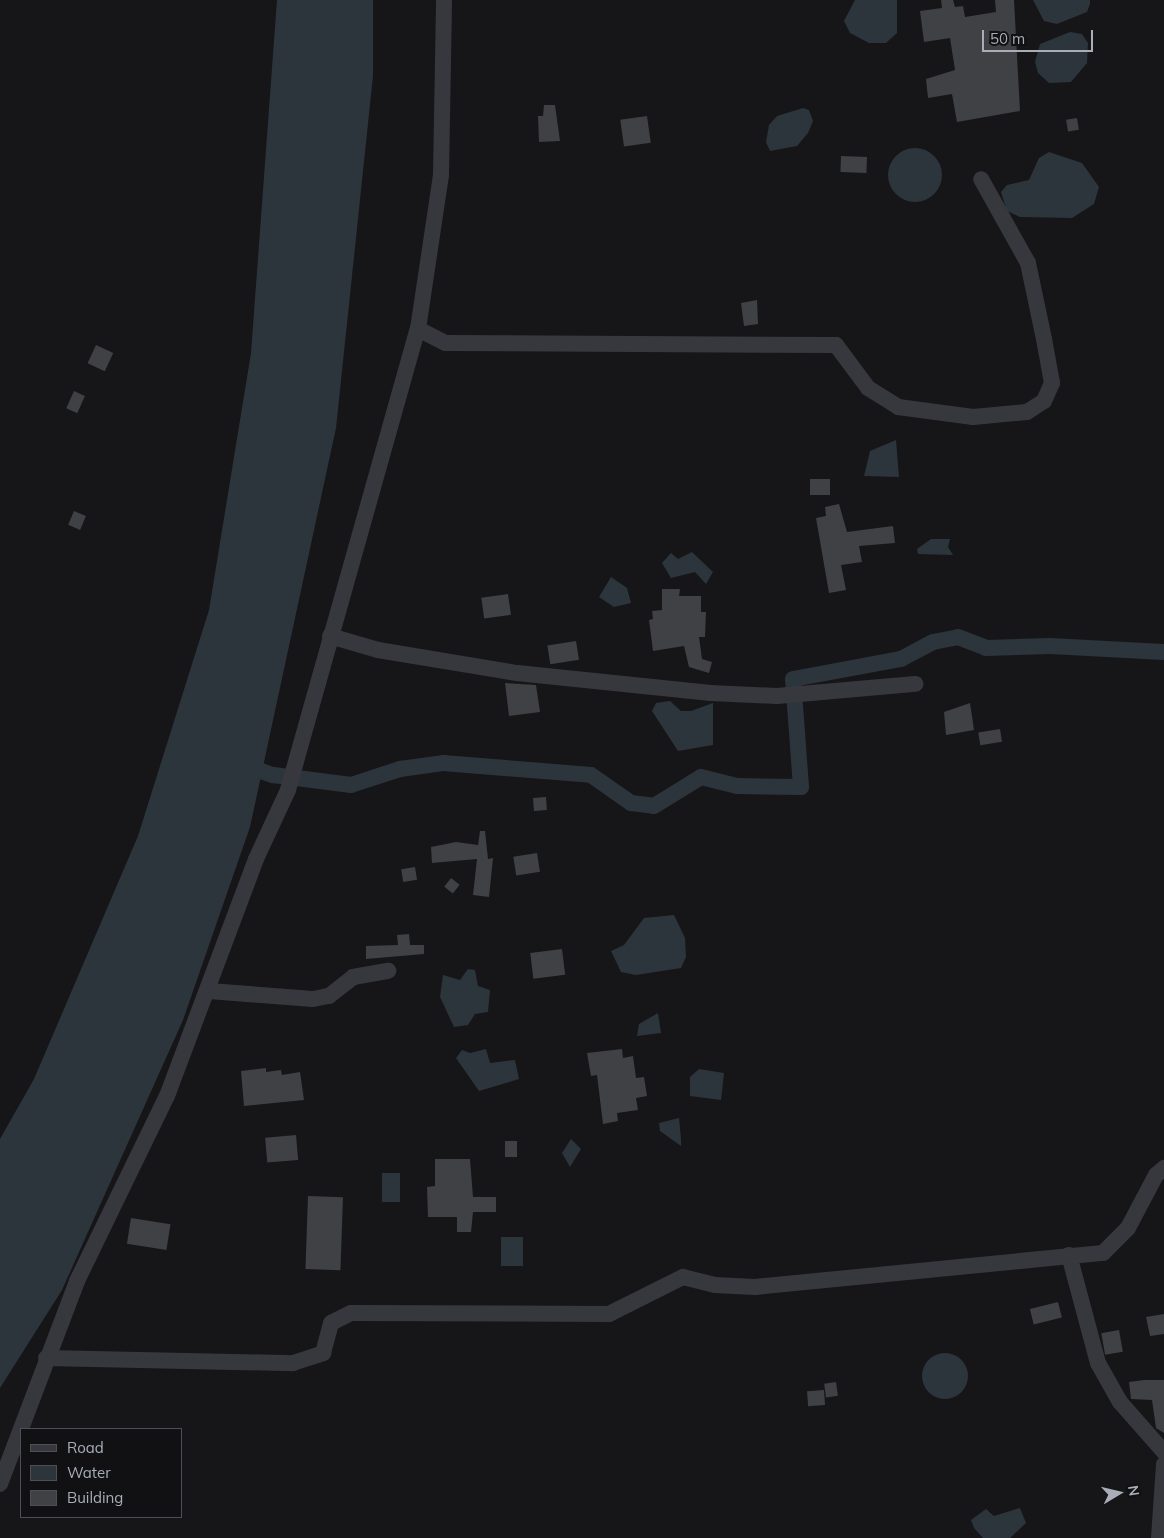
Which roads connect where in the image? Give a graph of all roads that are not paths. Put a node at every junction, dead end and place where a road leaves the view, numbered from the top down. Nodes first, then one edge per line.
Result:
1 (444, 0) edge
2 (982, 179) dead end
3 (418, 329) junction
4 (330, 636) junction
5 (915, 684) dead end
6 (388, 971) dead end
7 (209, 991) junction
8 (1164, 1168) edge
9 (1069, 1255) junction
10 (46, 1358) junction
11 (20, 1428) edge
12 (20, 1429) edge
13 (1164, 1452) edge
14 (1164, 1464) edge
15 (0, 1484) edge
16 (1159, 1538) edge

1 - 3 street
2 - 3 street
3 - 4 street
4 - 5 street
4 - 7 street
6 - 7 street
7 - 10 street
8 - 9 street
9 - 10 street
9 - 13 street
10 - 11 street
12 - 15 street
14 - 16 street

